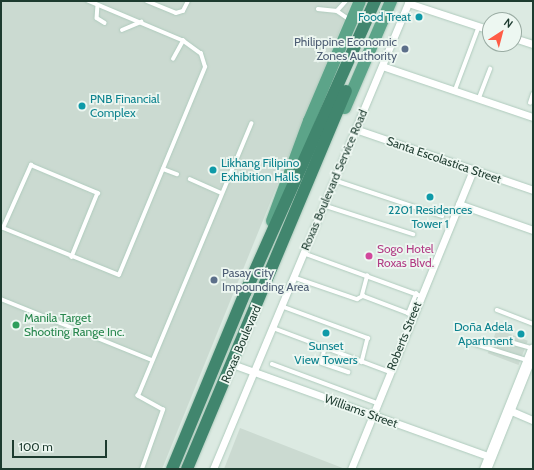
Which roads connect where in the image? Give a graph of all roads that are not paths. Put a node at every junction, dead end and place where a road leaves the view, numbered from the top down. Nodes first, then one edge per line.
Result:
1 (88, 1) edge
2 (147, 1) edge
3 (183, 1) edge
4 (346, 1) edge
5 (360, 1) edge
6 (376, 1) edge
7 (383, 1) edge
8 (391, 1) edge
9 (188, 2) edge
10 (408, 2) edge
11 (98, 6) junction
12 (318, 9) dead end
13 (337, 11) junction
14 (352, 21) junction
15 (141, 22) junction
16 (105, 23) dead end
17 (479, 26) junction
18 (482, 27) edge
19 (122, 30) dead end
20 (183, 41) junction
21 (522, 41) edge
22 (533, 44) edge
23 (173, 59) dead end
24 (382, 66) junction
25 (352, 67) junction
26 (490, 69) dead end
27 (455, 90) junction
28 (533, 94) edge
29 (479, 98) junction
30 (530, 103) dead end
31 (533, 117) edge
32 (251, 124) dead end
33 (355, 130) junction
34 (321, 152) junction
35 (163, 169) junction
36 (472, 170) junction
37 (177, 174) dead end
38 (190, 179) dead end
39 (334, 180) junction
40 (533, 190) edge
41 (222, 193) junction
42 (458, 204) junction
43 (323, 205) junction
44 (442, 216) dead end
45 (2, 228) edge
46 (533, 230) edge
47 (413, 234) dead end
48 (303, 252) junction
49 (72, 257) junction
50 (367, 276) junction
51 (293, 277) junction
52 (245, 293) junction
53 (418, 295) junction
54 (362, 296) junction
55 (1, 299) edge
56 (281, 306) junction
57 (497, 310) dead end
58 (410, 315) junction
59 (533, 324) edge
60 (272, 328) junction
61 (472, 343) dead end
62 (514, 343) dead end
63 (325, 348) junction
64 (533, 349) edge
65 (152, 360) junction
66 (362, 362) junction
67 (232, 364) junction
68 (272, 364) dead end
69 (529, 366) edge
70 (253, 372) junction
71 (348, 372) dead end
72 (390, 372) junction
73 (377, 403) junction
74 (509, 410) junction
75 (372, 415) junction
76 (533, 420) edge
77 (490, 457) junction
78 (144, 469) edge
79 (172, 469) edge
80 (187, 469) edge
81 (212, 469) edge
82 (351, 469) edge
83 (485, 469) edge

1 - 11 lane
2 - 9 lane
3 - 9 lane
4 - 13 lane
5 - 14 main road, Roxas Boulevard
6 - 25 highway, Roxas Boulevard
7 - 25 highway, Roxas Boulevard
8 - 34 main road, Roxas Boulevard
10 - 17 street
10 - 24 street, Roxas Boulevard Service Road
11 - 15 lane
11 - 16 lane
12 - 13 lane
13 - 14 lane
14 - 52 main road, Roxas Boulevard
15 - 19 lane
15 - 20 lane
17 - 18 street
17 - 27 lane
20 - 23 lane
20 - 35 lane
21 - 22 street
24 - 27 street
24 - 33 street, Roxas Boulevard Service Road
25 - 34 highway, Roxas Boulevard
25 - 52 highway, Roxas Boulevard
26 - 29 lane
27 - 29 street
28 - 30 lane
29 - 31 street
32 - 41 lane
33 - 36 street, Santa Escolastica Street
33 - 39 street, Roxas Boulevard Service Road
34 - 67 highway, Roxas Boulevard
35 - 37 lane
35 - 49 lane
36 - 40 street, Santa Escolastica Street
36 - 42 street, Roberts Street
38 - 41 lane
39 - 43 street, Roxas Boulevard Service Road
39 - 44 lane
41 - 65 lane
42 - 46 street
42 - 53 street, Roberts Street
43 - 47 lane
43 - 48 street, Roxas Boulevard Service Road
45 - 49 lane
45 - 49 lane
48 - 50 lane
48 - 51 street, Roxas Boulevard Service Road
50 - 53 lane
50 - 54 lane
51 - 54 lane
51 - 56 street, Roxas Boulevard Service Road
52 - 79 highway, Roxas Boulevard
53 - 58 street, Roberts Street
54 - 58 lane
55 - 65 lane
56 - 60 street, Roxas Boulevard Service Road
56 - 66 lane
57 - 59 lane
58 - 72 street, Roberts Street
60 - 63 lane
60 - 70 street, Roxas Boulevard Service Road
61 - 69 lane
62 - 64 lane
63 - 66 lane
63 - 71 lane
64 - 69 main road
65 - 78 lane
66 - 72 lane
67 - 70 street, Williams Street
67 - 80 highway, Roxas Boulevard
68 - 73 lane
69 - 74 main road
70 - 75 street, Williams Street
70 - 81 street, Roxas Boulevard Service Road
72 - 73 street, Roberts Street
73 - 75 street, Roberts Street
74 - 76 street
74 - 77 main road
75 - 77 street, Williams Street
75 - 82 street, Roberts Street
77 - 83 main road

